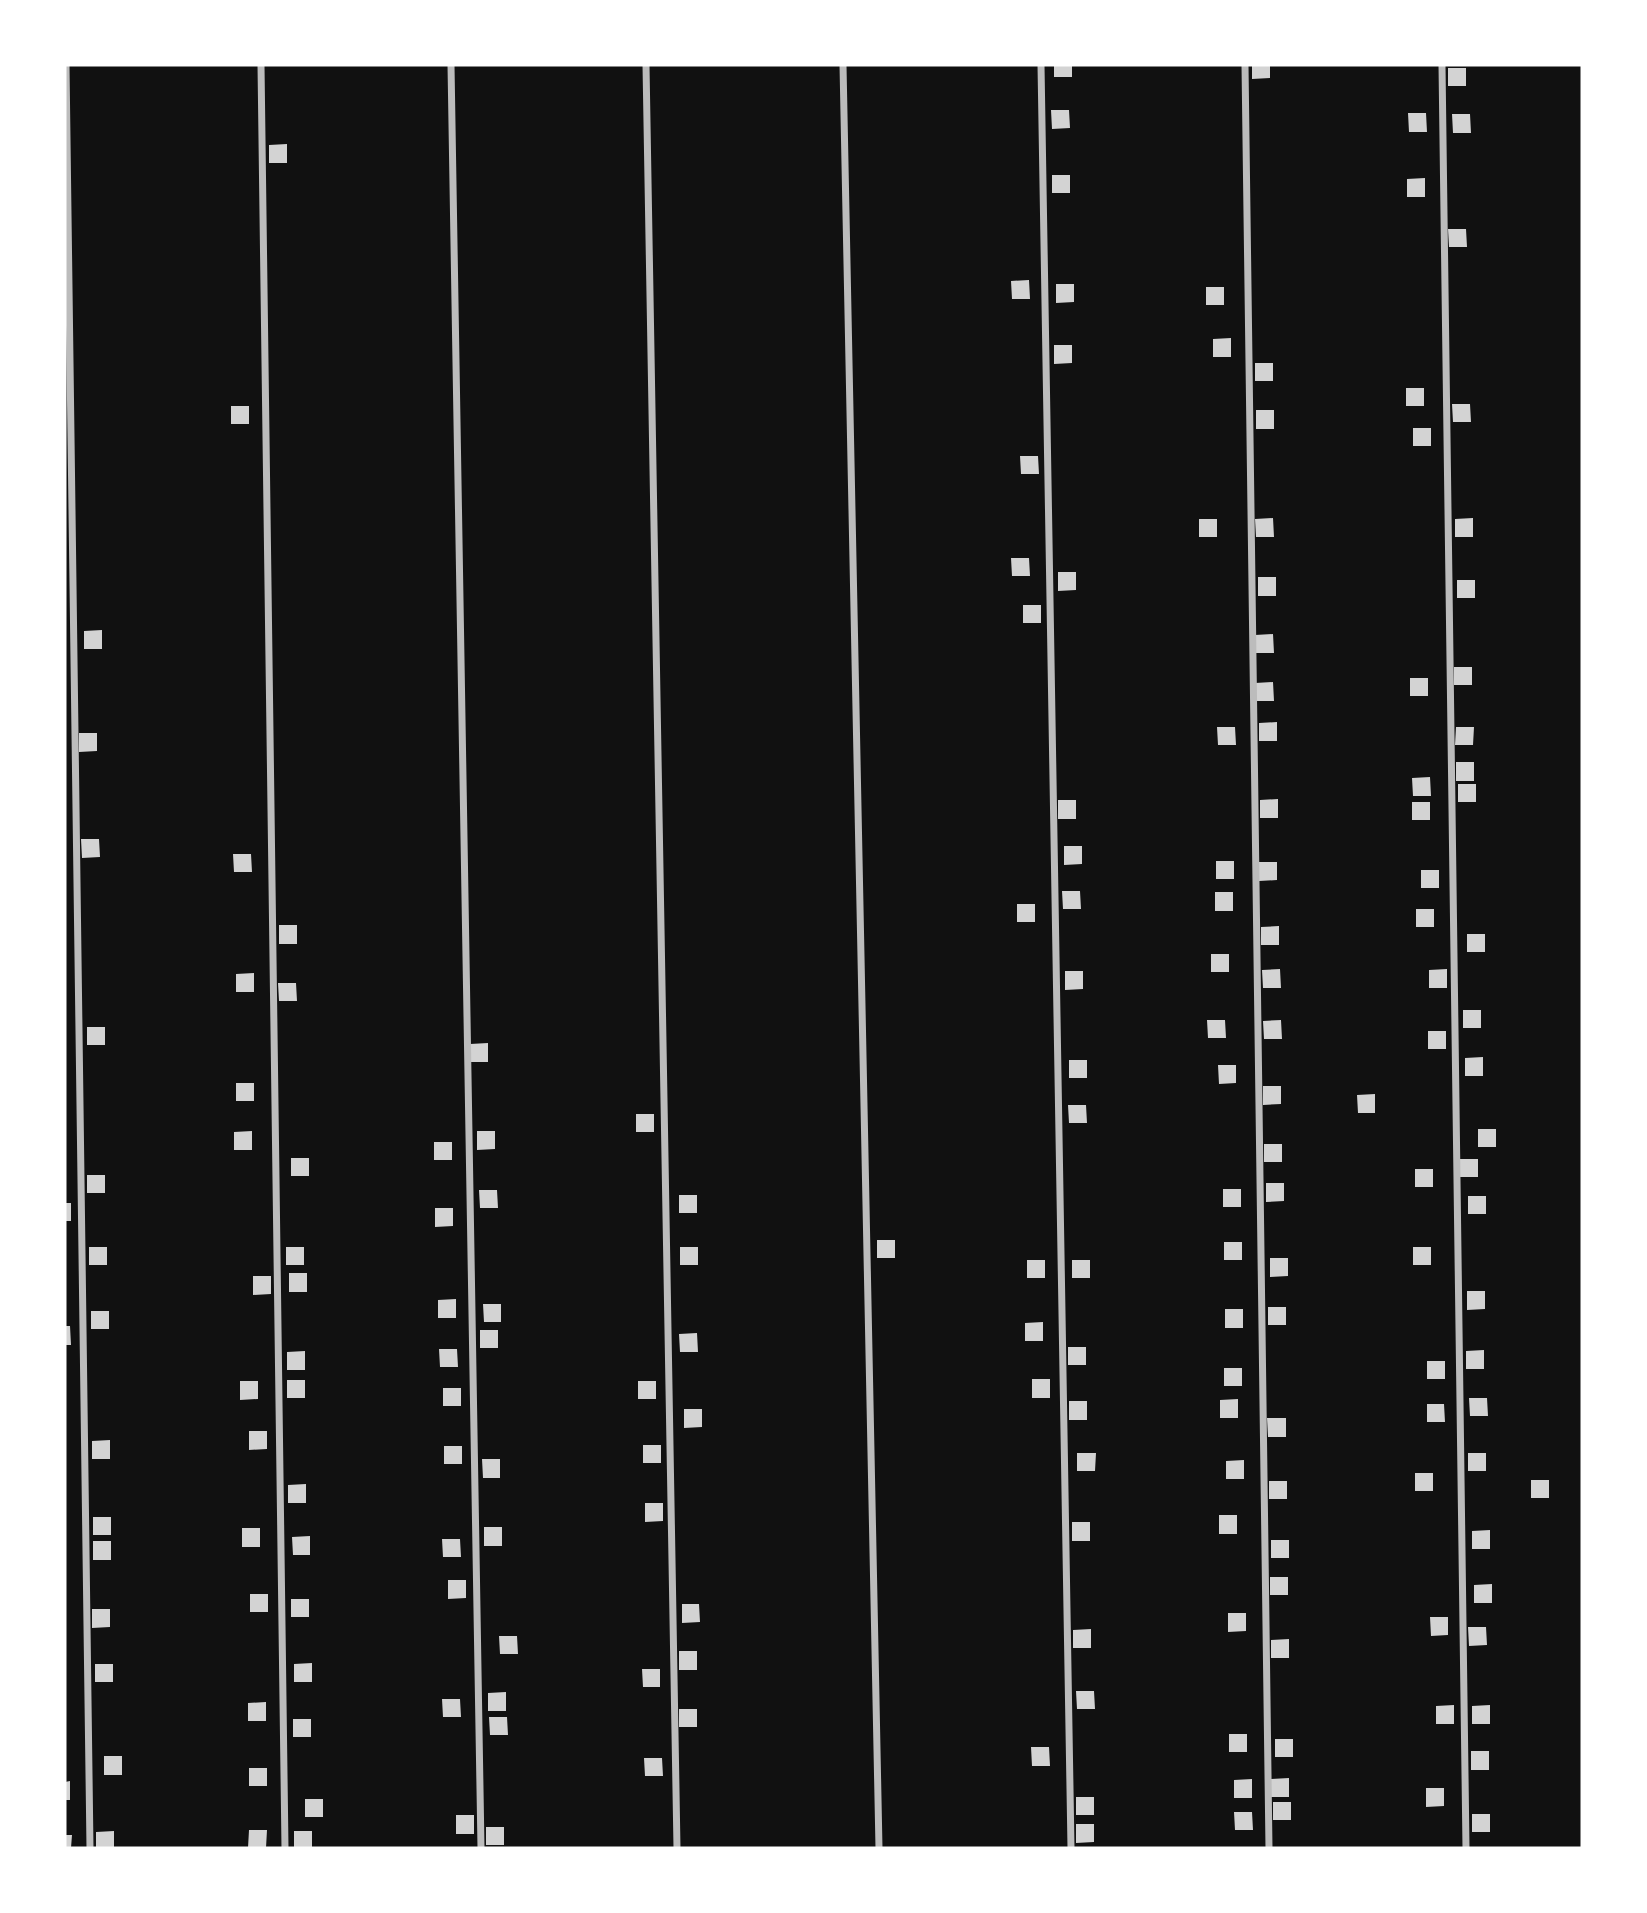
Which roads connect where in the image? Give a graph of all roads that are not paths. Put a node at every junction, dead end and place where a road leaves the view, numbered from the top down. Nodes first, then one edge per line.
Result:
1 (66, 65) edge
2 (261, 65) edge
3 (451, 65) edge
4 (646, 65) edge
5 (843, 65) edge
6 (1041, 65) edge
7 (1245, 65) edge
8 (1442, 65) edge
9 (90, 1848) edge
10 (285, 1848) edge
11 (481, 1848) edge
12 (677, 1848) edge
13 (879, 1848) edge
14 (1071, 1848) edge
15 (1269, 1848) edge
16 (1466, 1848) edge

1 - 9 street
2 - 10 street
3 - 11 street
4 - 12 street
5 - 13 street
6 - 14 street
7 - 15 street
8 - 16 street

